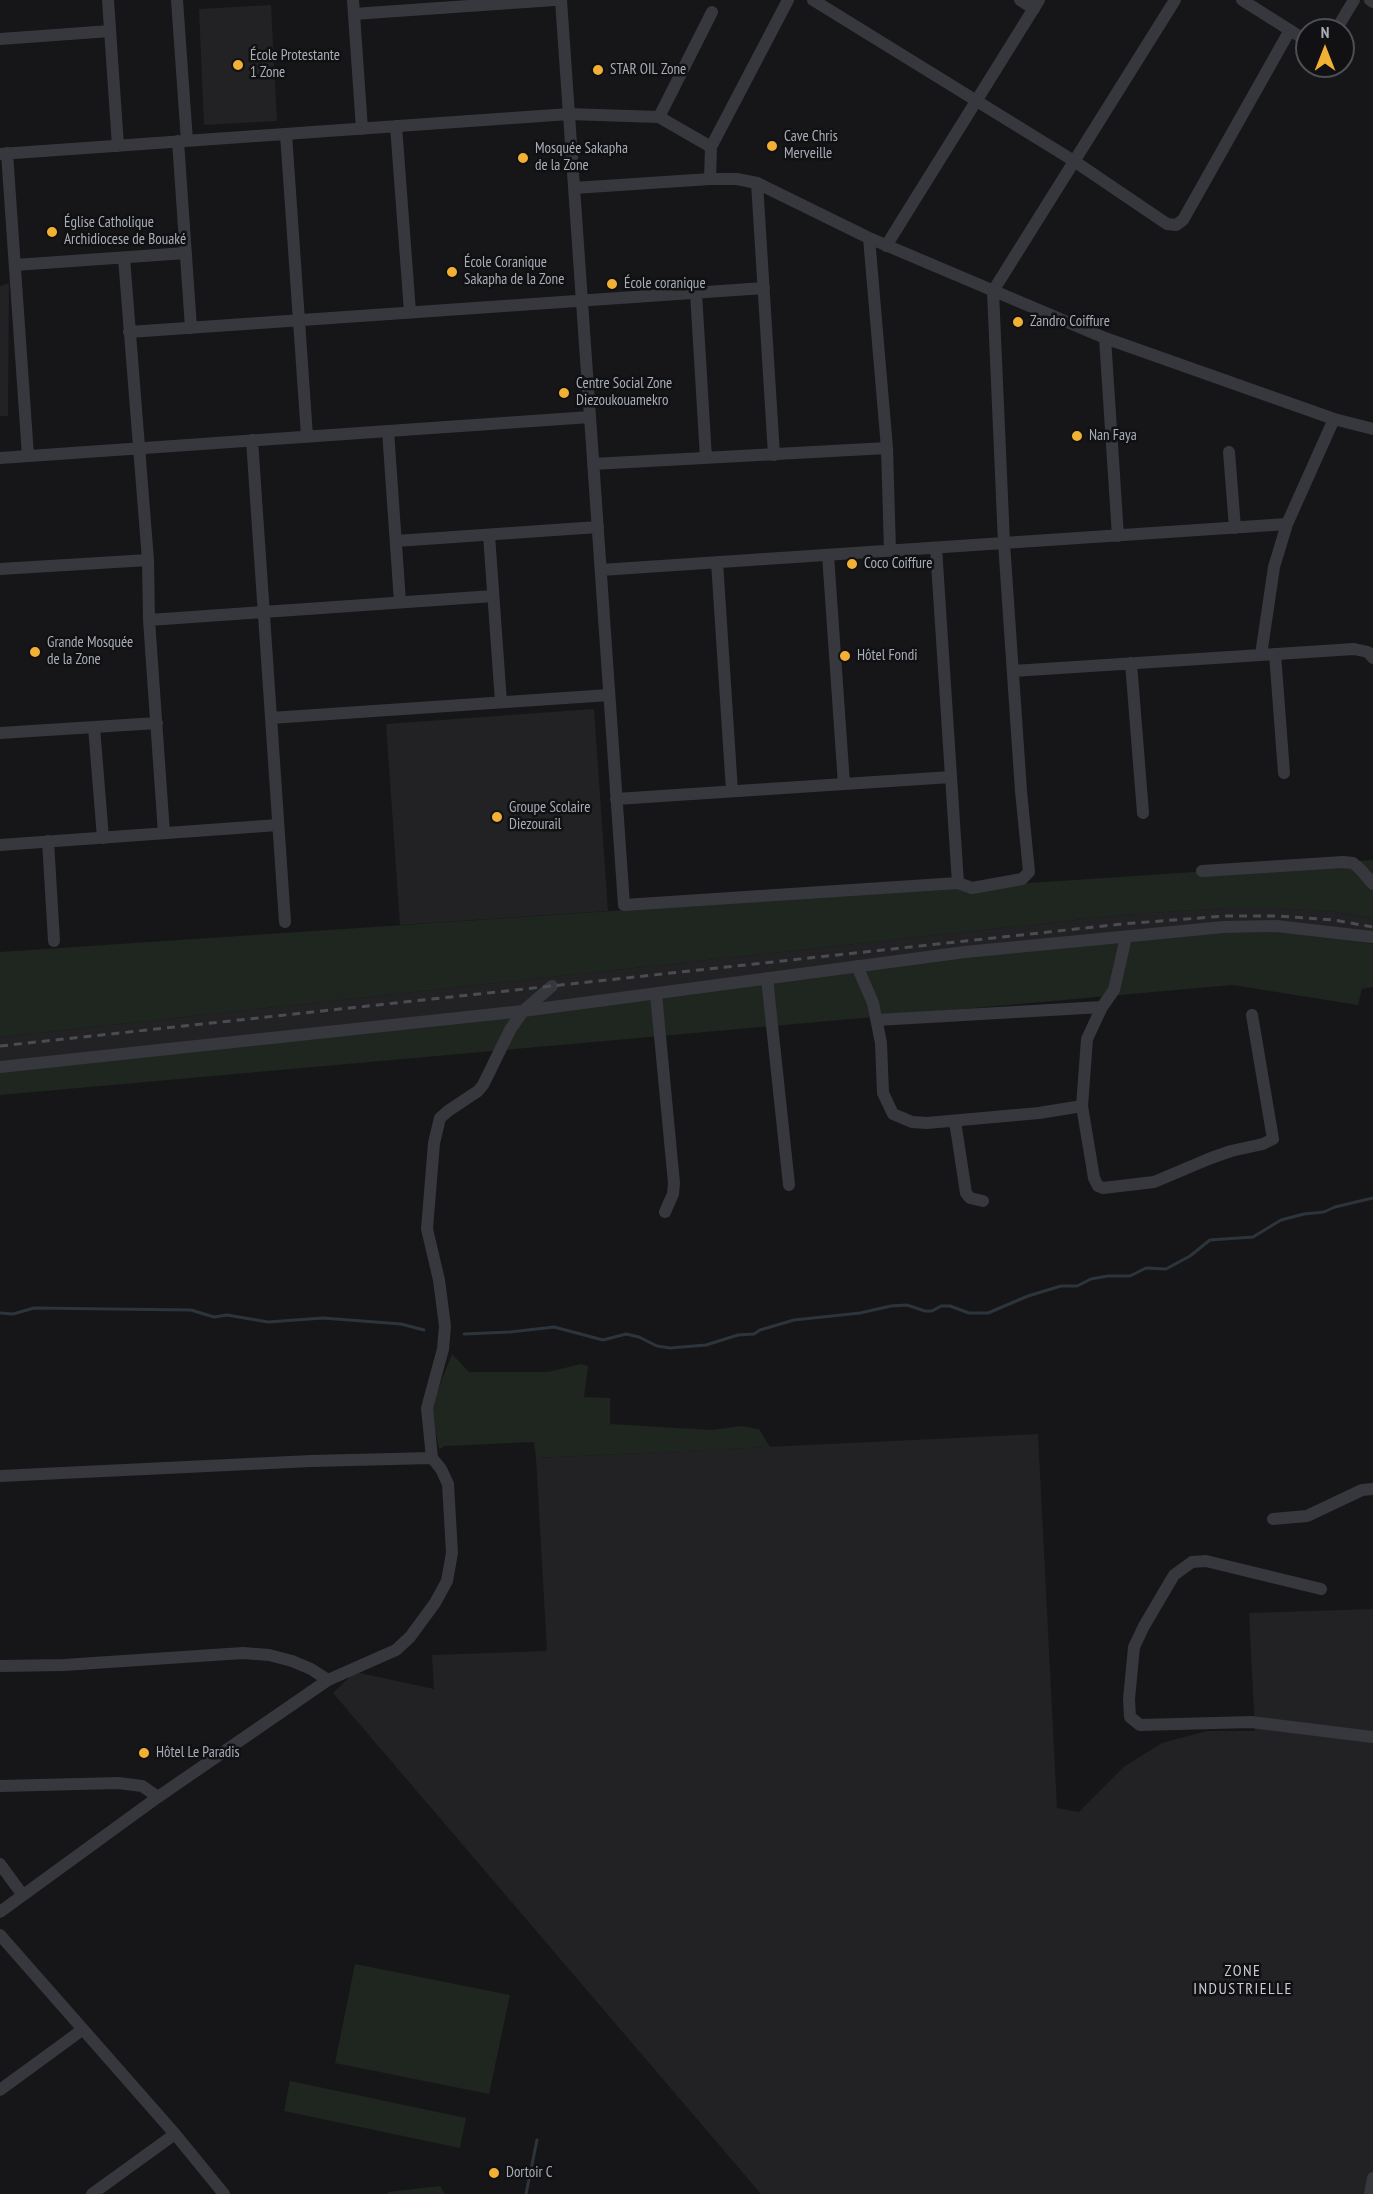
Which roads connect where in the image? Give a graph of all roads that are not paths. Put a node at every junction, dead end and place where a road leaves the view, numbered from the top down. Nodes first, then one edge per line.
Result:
1 (108, 0) edge
2 (177, 0) edge
3 (353, 0) edge
4 (554, 0) edge
5 (561, 0) edge
6 (788, 0) edge
7 (813, 0) edge
8 (1020, 0) edge
9 (1175, 0) edge
10 (1242, 0) edge
11 (1354, 0) edge
12 (1037, 4) edge
13 (712, 12) dead end
14 (354, 14) junction
15 (1343, 18) edge
16 (1290, 30) junction
17 (110, 31) junction
18 (1295, 33) edge
19 (0, 39) edge
20 (976, 101) junction
21 (569, 114) junction
22 (659, 117) junction
23 (396, 126) junction
24 (362, 129) junction
25 (286, 134) junction
26 (182, 141) junction
27 (118, 146) junction
28 (711, 147) junction
29 (3, 154) edge
30 (1074, 161) junction
31 (710, 179) junction
32 (757, 183) junction
33 (574, 189) junction
34 (869, 238) junction
35 (886, 246) junction
36 (186, 253) junction
37 (124, 258) junction
38 (15, 265) junction
39 (764, 288) junction
40 (993, 291) junction
41 (696, 293) junction
42 (582, 301) junction
43 (410, 312) junction
44 (299, 320) junction
45 (191, 328) junction
46 (129, 332) junction
47 (1105, 338) junction
48 (590, 417) junction
49 (1334, 418) junction
50 (1373, 429) edge
51 (388, 431) junction
52 (307, 436) junction
53 (252, 440) junction
54 (140, 448) junction
55 (887, 448) junction
56 (1229, 452) dead end
57 (774, 455) junction
58 (28, 456) junction
59 (0, 458) edge
60 (706, 458) junction
61 (593, 464) junction
62 (1287, 524) junction
63 (598, 527) junction
64 (1235, 528) junction
65 (489, 535) junction
66 (1118, 536) junction
67 (396, 541) junction
68 (1005, 543) junction
69 (936, 548) junction
70 (890, 551) junction
71 (828, 555) junction
72 (148, 560) junction
73 (717, 562) junction
74 (0, 569) edge
75 (601, 570) junction
76 (493, 596) junction
77 (400, 602) junction
78 (264, 612) junction
79 (150, 620) junction
80 (1275, 654) junction
81 (1262, 655) junction
82 (1373, 658) edge
83 (1131, 663) junction
84 (1013, 671) junction
85 (609, 695) junction
86 (501, 702) junction
87 (271, 718) junction
88 (157, 723) junction
89 (94, 727) junction
90 (0, 733) edge
91 (1284, 773) dead end
92 (951, 777) junction
93 (844, 784) junction
94 (732, 791) junction
95 (616, 799) junction
96 (1143, 813) dead end
97 (278, 825) junction
98 (164, 833) junction
99 (103, 838) junction
100 (48, 841) junction
101 (0, 845) edge
102 (1202, 871) dead end
103 (958, 883) junction
104 (1373, 884) edge
105 (285, 922) dead end
106 (1126, 937) junction
107 (1373, 937) edge
108 (54, 941) dead end
109 (857, 966) junction
110 (767, 978) junction
111 (552, 986) dead end
112 (656, 994) junction
113 (1102, 1007) junction
114 (523, 1011) junction
115 (1252, 1015) dead end
116 (877, 1020) junction
117 (0, 1067) edge
118 (1082, 1106) junction
119 (954, 1121) junction
120 (789, 1185) dead end
121 (983, 1201) dead end
122 (665, 1212) dead end
123 (432, 1458) junction
124 (0, 1476) edge
125 (1373, 1489) edge
126 (1273, 1519) dead end
127 (1321, 1589) dead end
128 (0, 1666) edge
129 (328, 1680) junction
130 (1373, 1737) edge
131 (0, 1786) edge
132 (158, 1797) junction
133 (0, 1864) edge
134 (22, 1894) junction
135 (0, 1912) edge
136 (0, 1935) edge
137 (82, 2030) junction
138 (0, 2090) edge
139 (175, 2134) junction
140 (1373, 2178) edge
141 (92, 2194) edge
142 (224, 2194) edge
143 (1370, 2194) edge

1 - 17 street
2 - 26 street
3 - 14 street
4 - 14 street
5 - 21 street
6 - 28 street
7 - 20 street
8 - 12 street
9 - 30 street
10 - 16 street
11 - 15 street
12 - 20 street
13 - 22 street
14 - 24 street
16 - 18 street
16 - 30 street
17 - 19 street
17 - 27 street
20 - 30 street
20 - 35 street
21 - 22 street
21 - 23 street
21 - 33 street
22 - 28 street
23 - 24 street
23 - 43 street
24 - 25 street
25 - 26 street
25 - 44 street
26 - 27 street
26 - 36 street
27 - 29 street
28 - 31 street
29 - 38 street
30 - 40 street
31 - 32 street
31 - 33 street
32 - 34 street
32 - 39 street
33 - 42 street
34 - 35 street
34 - 55 street
35 - 40 street
36 - 37 street
36 - 45 street
37 - 38 street
37 - 46 street
38 - 58 street
39 - 41 street
39 - 57 street
40 - 47 street
40 - 68 street
41 - 42 street
41 - 60 street
42 - 43 street
42 - 48 street
43 - 44 street
44 - 45 street
44 - 52 street
45 - 46 street
46 - 54 street
47 - 49 street
47 - 66 street
48 - 51 street
48 - 61 street
49 - 50 street
49 - 62 street
51 - 52 street
51 - 67 street
52 - 53 street
53 - 54 street
53 - 78 street
54 - 58 street
54 - 72 street
55 - 57 street
55 - 70 street
56 - 64 street
57 - 60 street
58 - 59 street
60 - 61 street
61 - 63 street
62 - 64 street
62 - 81 street
63 - 65 street
63 - 75 street
64 - 66 street
65 - 67 street
65 - 76 street
66 - 68 street
67 - 77 street
68 - 69 street
68 - 84 street
69 - 70 street
69 - 92 street
70 - 71 street
71 - 73 street
71 - 93 street
72 - 74 street
72 - 79 street
73 - 75 street
73 - 94 street
75 - 85 street
76 - 77 street
76 - 86 street
77 - 78 street
78 - 79 street
78 - 87 street
79 - 88 street
80 - 81 street
80 - 82 street
80 - 91 street
81 - 83 street
83 - 84 street
83 - 96 street
84 - 103 street
85 - 86 street
85 - 95 street
86 - 87 street
87 - 97 street
88 - 89 street
88 - 98 street
89 - 90 street
89 - 99 street
92 - 93 street
92 - 103 street
93 - 94 street
94 - 95 street
95 - 103 street
97 - 98 street
97 - 105 street
98 - 99 street
99 - 100 street
100 - 101 street
100 - 108 street
102 - 104 street
106 - 107 street
106 - 109 street
106 - 113 street
109 - 110 street
109 - 116 street
110 - 112 street
110 - 120 street
111 - 114 street
112 - 114 street
112 - 122 street
113 - 116 street
113 - 118 street
114 - 117 street
114 - 123 street
115 - 118 street
116 - 119 street
118 - 119 street
119 - 121 street
123 - 124 street
123 - 129 street
125 - 126 street
127 - 130 street
128 - 129 street
129 - 132 street
131 - 132 street
132 - 134 street
133 - 134 street
134 - 135 street
136 - 137 street
137 - 138 street
137 - 139 street
139 - 141 street
139 - 142 street
140 - 143 street

